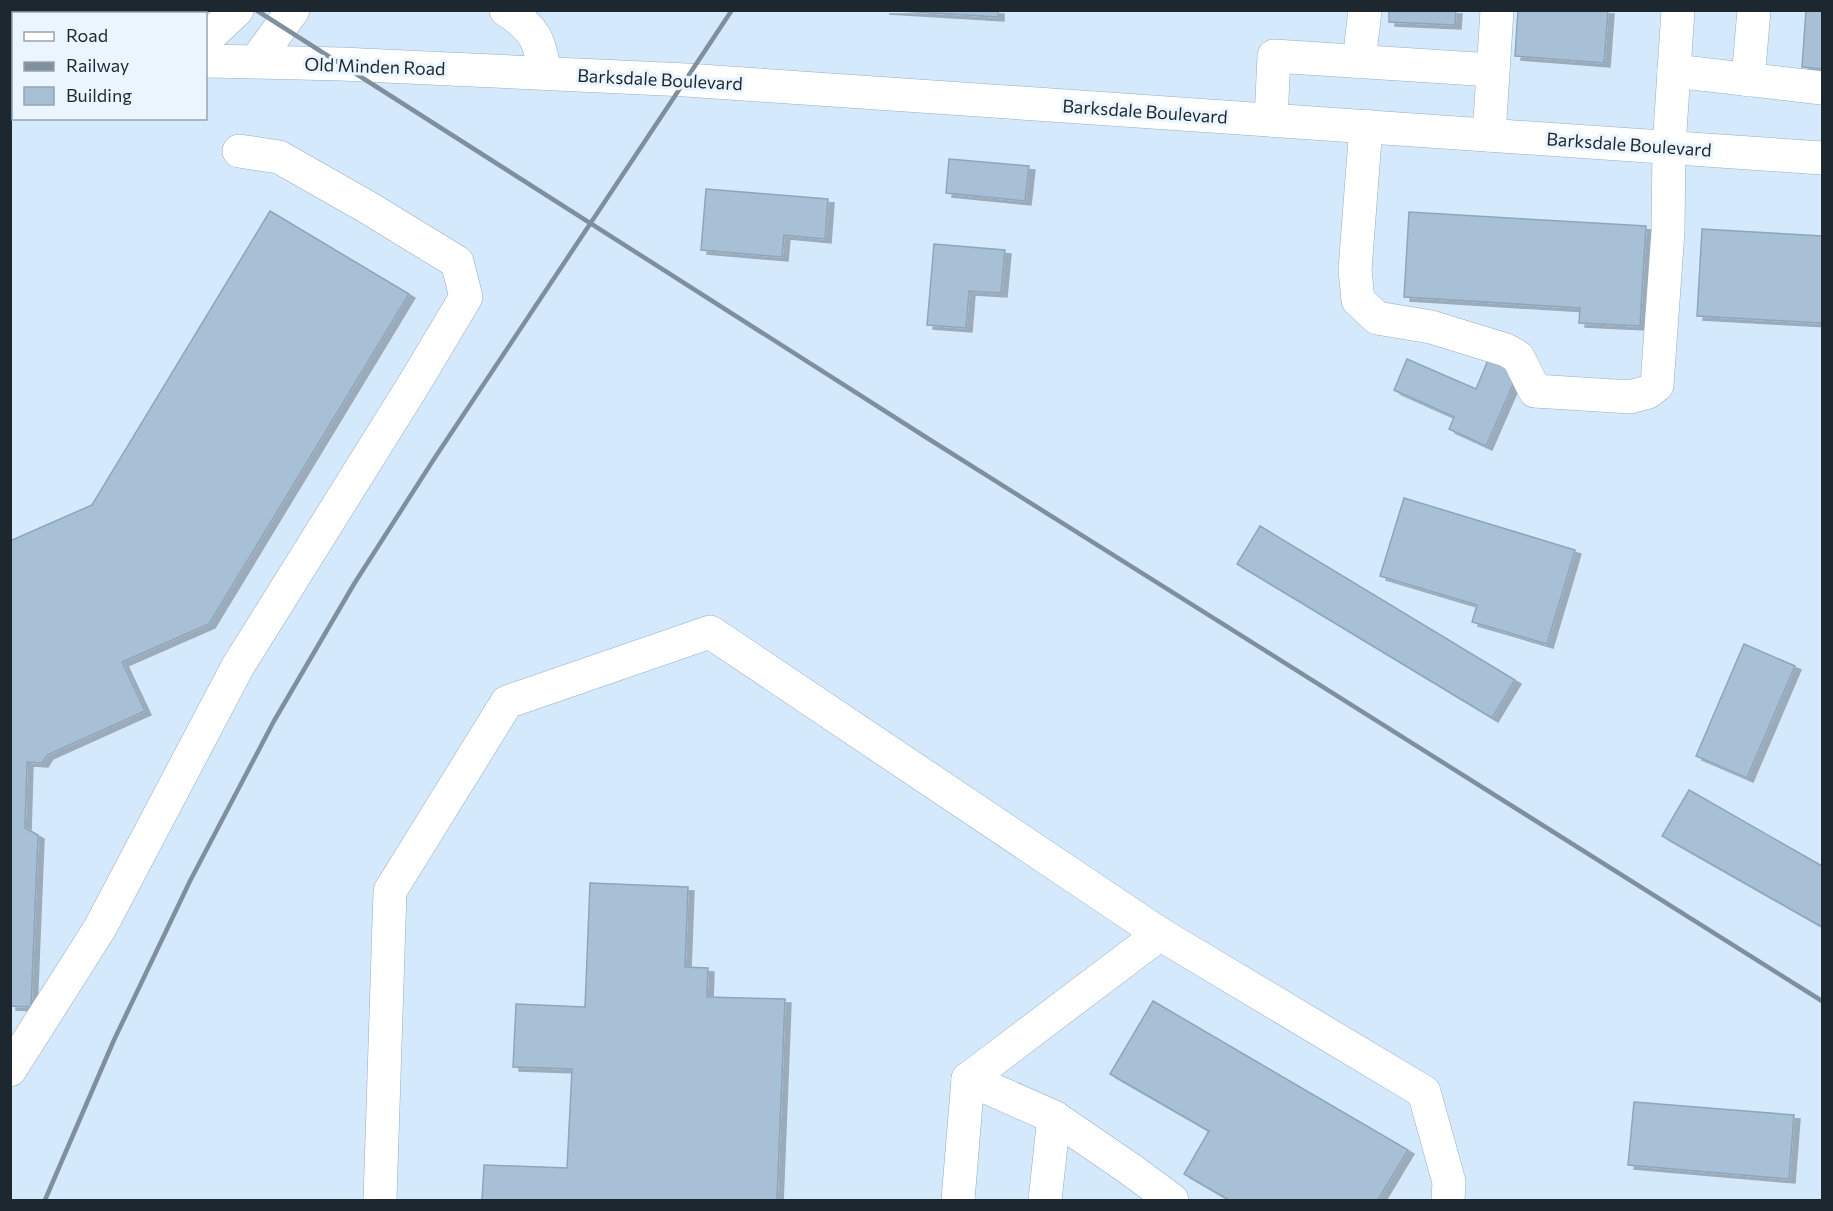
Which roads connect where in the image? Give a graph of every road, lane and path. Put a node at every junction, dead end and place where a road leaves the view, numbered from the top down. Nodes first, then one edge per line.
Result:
1 (237, 10) edge
2 (293, 10) edge
3 (506, 10) edge
4 (1365, 10) edge
5 (1497, 10) edge
6 (1678, 10) edge
7 (1754, 10) edge
8 (207, 38) edge
9 (207, 61) edge
10 (256, 61) junction
11 (1359, 62) junction
12 (1492, 70) junction
13 (1674, 71) junction
14 (544, 73) junction
15 (1748, 80) junction
16 (1822, 88) edge
17 (1271, 120) junction
18 (1366, 126) junction
19 (1489, 135) junction
20 (1669, 147) junction
21 (239, 151) dead end
22 (1822, 158) edge
23 (1160, 934) junction
24 (10, 1070) edge
25 (968, 1079) junction
26 (1054, 1117) junction
27 (1130, 1169) junction
28 (380, 1200) edge
29 (958, 1200) edge
30 (1045, 1200) edge
31 (1127, 1200) edge
32 (1172, 1200) edge
33 (1448, 1200) edge

1 - 8 main road
2 - 10 main road
3 - 14 main road
4 - 11 main road
5 - 12 main road
6 - 13 main road
7 - 15 main road
9 - 10 main road, Old Minden Road
10 - 14 main road, Old Minden Road
11 - 12 main road
11 - 17 main road
12 - 19 main road
13 - 15 main road
13 - 20 main road
14 - 17 main road, Barksdale Boulevard
15 - 16 main road
17 - 18 main road, Barksdale Boulevard
18 - 19 main road, Barksdale Boulevard
18 - 20 main road
19 - 20 main road, Barksdale Boulevard
20 - 22 main road, Barksdale Boulevard
21 - 24 main road
23 - 25 main road
23 - 28 main road
23 - 33 main road
25 - 26 main road
25 - 29 main road
26 - 27 main road
26 - 30 main road
27 - 31 main road
27 - 32 main road

